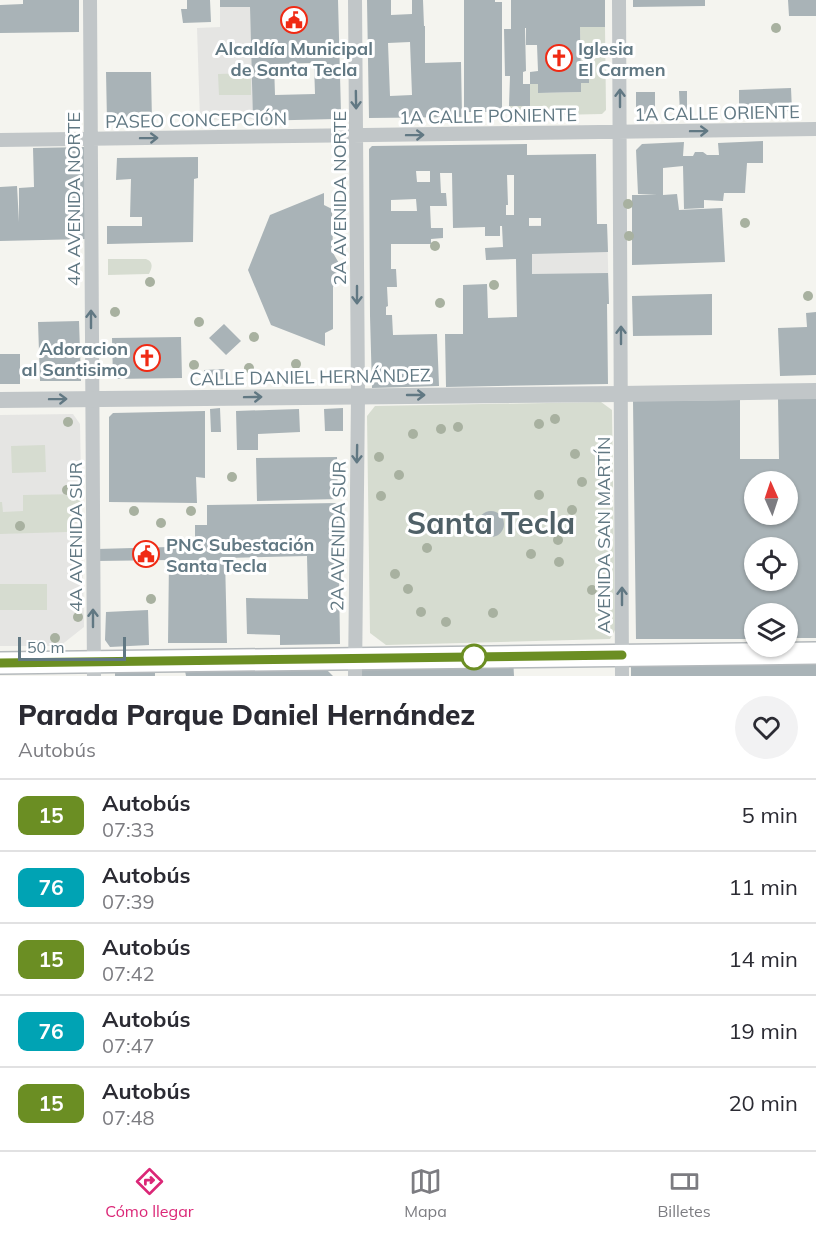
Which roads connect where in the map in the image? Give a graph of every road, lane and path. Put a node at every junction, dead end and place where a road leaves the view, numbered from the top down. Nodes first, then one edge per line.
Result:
1 (90, 0) edge
2 (355, 0) edge
3 (619, 0) edge
4 (816, 129) edge
5 (620, 132) junction
6 (356, 135) junction
7 (0, 140) edge
8 (91, 140) junction
9 (816, 391) edge
10 (621, 394) junction
11 (358, 396) junction
12 (92, 399) junction
13 (0, 400) edge
14 (816, 653) edge
15 (622, 655) junction
16 (0, 663) edge
17 (355, 668) edge
18 (94, 669) edge
19 (622, 676) edge

1 - 8 street, 4A AVENIDA NORTE
2 -> 6 street, 2A AVENIDA NORTE
5 -> 3 street, AVENIDA SAN MARTÍN
5 -> 4 street, 1A CALLE ORIENTE
6 -> 5 street, 1A CALLE PONIENTE
10 -> 5 street, AVENIDA SAN MARTÍN
8 -> 6 street, PASEO CONCEPCIÓN
6 -> 11 street, 2A AVENIDA NORTE
7 - 8 street, PASEO CONCEPCIÓN
12 -> 8 street, 4A AVENIDA NORTE
9 - 10 street, CALLE DANIEL HERNÁNDEZ
11 -> 10 street, CALLE DANIEL HERNÁNDEZ
15 -> 10 street, AVENIDA SAN MARTÍN
12 -> 11 street, CALLE DANIEL HERNÁNDEZ
11 -> 17 street, 2A AVENIDA SUR
13 -> 12 street, CALLE DANIEL HERNÁNDEZ
18 -> 12 street, 4A AVENIDA SUR
14 - 15 main road
15 - 17 main road
15 - 19 street, AVENIDA SAN MARTÍN
16 - 18 main road
17 - 18 main road

